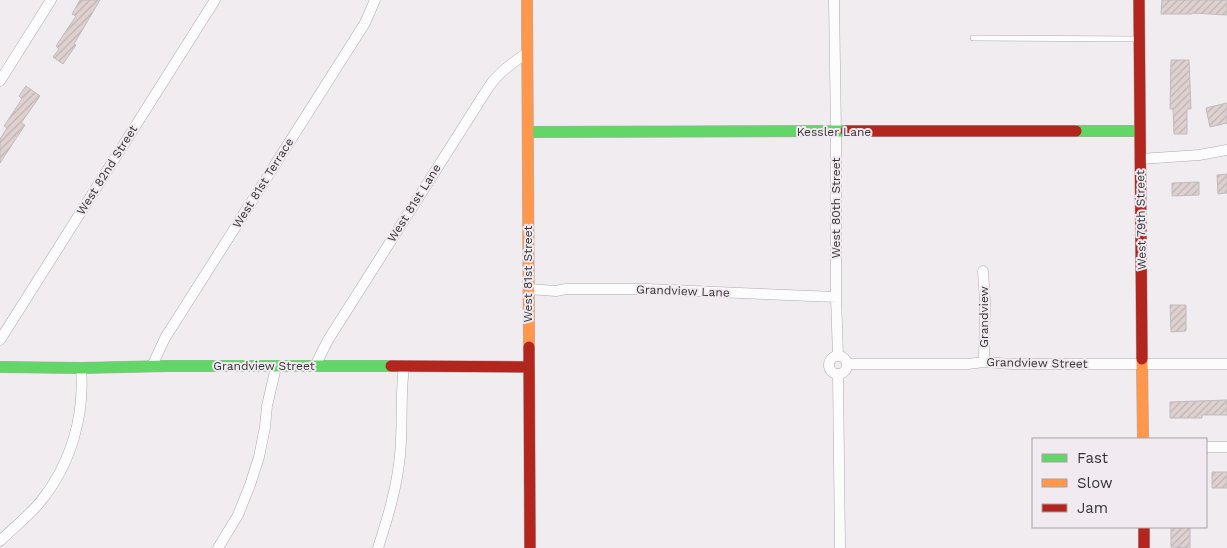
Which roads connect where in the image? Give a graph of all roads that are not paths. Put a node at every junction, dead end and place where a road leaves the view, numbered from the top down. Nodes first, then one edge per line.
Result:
1 (51, 0) edge
2 (215, 0) edge
3 (375, 0) edge
4 (526, 0) edge
5 (834, 0) edge
6 (1139, 0) edge
7 (973, 38) dead end
8 (1139, 39) junction
9 (527, 53) junction
10 (0, 81) edge
11 (1139, 131) junction
12 (528, 132) junction
13 (836, 132) junction
14 (1227, 150) edge
15 (1140, 159) junction
16 (983, 271) dead end
17 (530, 289) junction
18 (836, 297) junction
19 (0, 340) edge
20 (838, 356) junction
21 (984, 362) junction
22 (847, 364) junction
23 (1142, 364) junction
24 (1227, 364) edge
25 (152, 366) junction
26 (315, 366) junction
27 (404, 366) junction
28 (529, 366) junction
29 (0, 367) edge
30 (276, 367) junction
31 (81, 368) junction
32 (838, 374) junction
33 (1143, 438) edge
34 (1207, 447) edge
35 (1227, 447) edge
36 (1144, 528) edge
37 (0, 540) edge
38 (218, 548) edge
39 (378, 548) edge
40 (530, 548) edge
41 (840, 548) edge
42 (1144, 548) edge

1 - 10 street
2 - 19 street, West 82nd Street
3 - 25 street, West 81st Terrace
4 - 9 street, West 81st Street
5 - 13 street, West 80th Street
6 - 8 street, West 79th Street
7 - 8 lane
8 - 11 street, West 79th Street
9 - 12 street, West 81st Street
9 - 26 street, West 81st Lane
11 - 13 street, Kessler Lane
11 - 15 street, West 79th Street
12 - 13 street, Kessler Lane
12 - 17 street, West 81st Street
13 - 18 street, West 80th Street
14 - 15 street
15 - 23 street, West 79th Street
16 - 21 street, Grandview
17 - 18 street, Grandview Lane
17 - 28 street, West 81st Street
18 - 20 street, West 80th Street
20 - 22 street
20 - 32 street
21 - 22 street, Grandview Street
21 - 23 street, Grandview Street
22 - 32 street
23 - 24 street, Grandview Street
23 - 33 street, West 79th Street
25 - 30 street, Grandview Street
25 - 31 street, Grandview Street
26 - 27 street, Grandview Street
26 - 30 street, Grandview Street
27 - 28 street, Grandview Street
27 - 39 street
28 - 40 street, West 81st Street
29 - 31 street, Grandview Street
30 - 38 street
31 - 37 street
32 - 41 street
34 - 35 street
36 - 42 street

